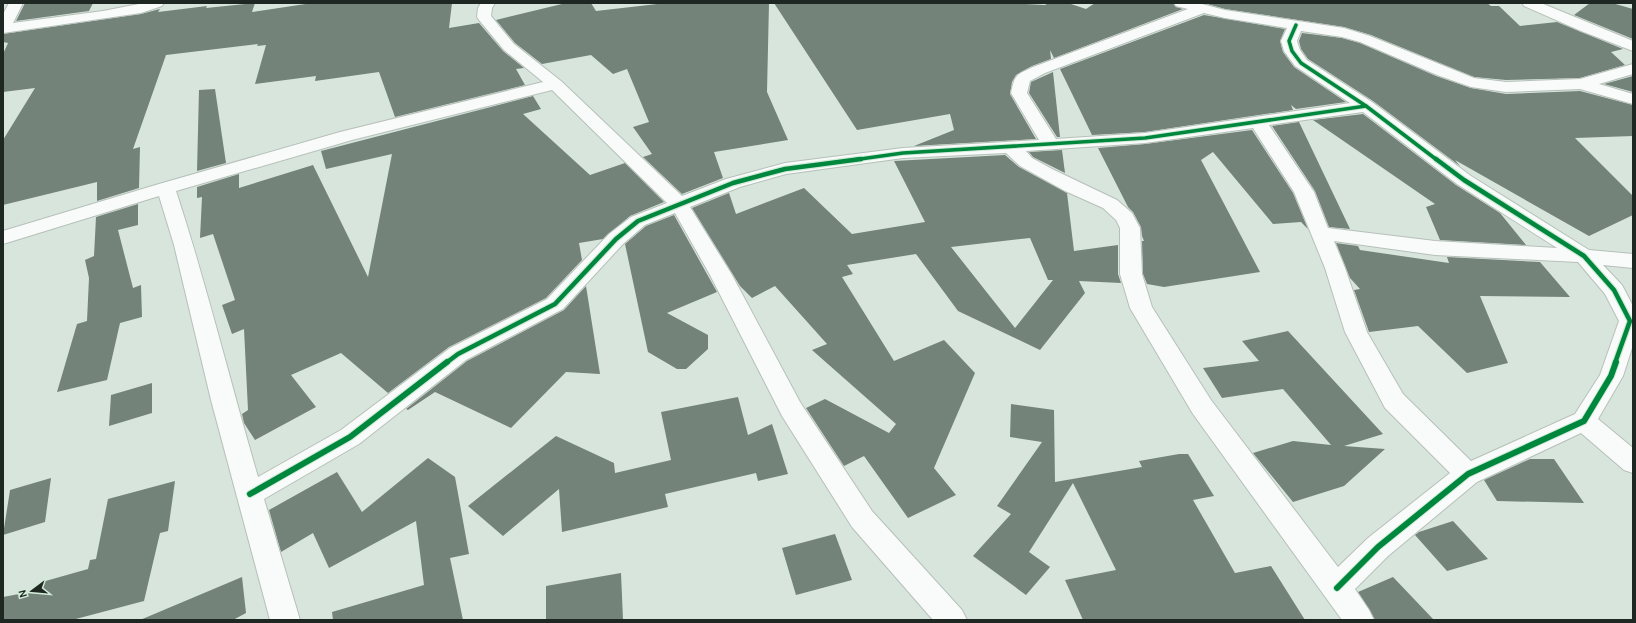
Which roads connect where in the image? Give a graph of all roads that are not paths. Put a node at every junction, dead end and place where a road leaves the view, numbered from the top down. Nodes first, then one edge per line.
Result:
1 (16, 3) edge
2 (157, 3) edge
3 (488, 3) edge
4 (1181, 3) edge
5 (1529, 3) edge
6 (1201, 9) junction
7 (1296, 25) junction
8 (3, 28) edge
9 (1633, 46) edge
10 (1633, 69) edge
11 (555, 84) junction
12 (1581, 84) junction
13 (1633, 99) edge
14 (1366, 106) junction
15 (1257, 121) junction
16 (1050, 144) junction
17 (1010, 147) junction
18 (166, 188) junction
19 (679, 204) junction
20 (1321, 232) junction
21 (3, 238) edge
22 (1584, 256) junction
23 (1633, 260) edge
24 (1584, 421) junction
25 (1633, 463) edge
26 (1468, 474) junction
27 (250, 494) junction
28 (1336, 588) junction
29 (285, 620) edge
30 (952, 620) edge
31 (1358, 620) edge

1 - 8 street
2 - 8 street
3 - 11 street
4 - 6 street
5 - 9 street
6 - 7 street
6 - 16 street
7 - 12 street
7 - 14 street
10 - 12 street
11 - 18 street
11 - 19 street
12 - 13 street
14 - 15 street
14 - 22 street
15 - 16 street
15 - 20 street
16 - 17 street
17 - 19 street
17 - 28 street
18 - 21 street
18 - 27 street
19 - 27 street
19 - 30 street
20 - 22 street
20 - 26 street
22 - 23 street
22 - 24 street
24 - 25 street
24 - 26 street
26 - 28 street
27 - 29 street
28 - 31 street

